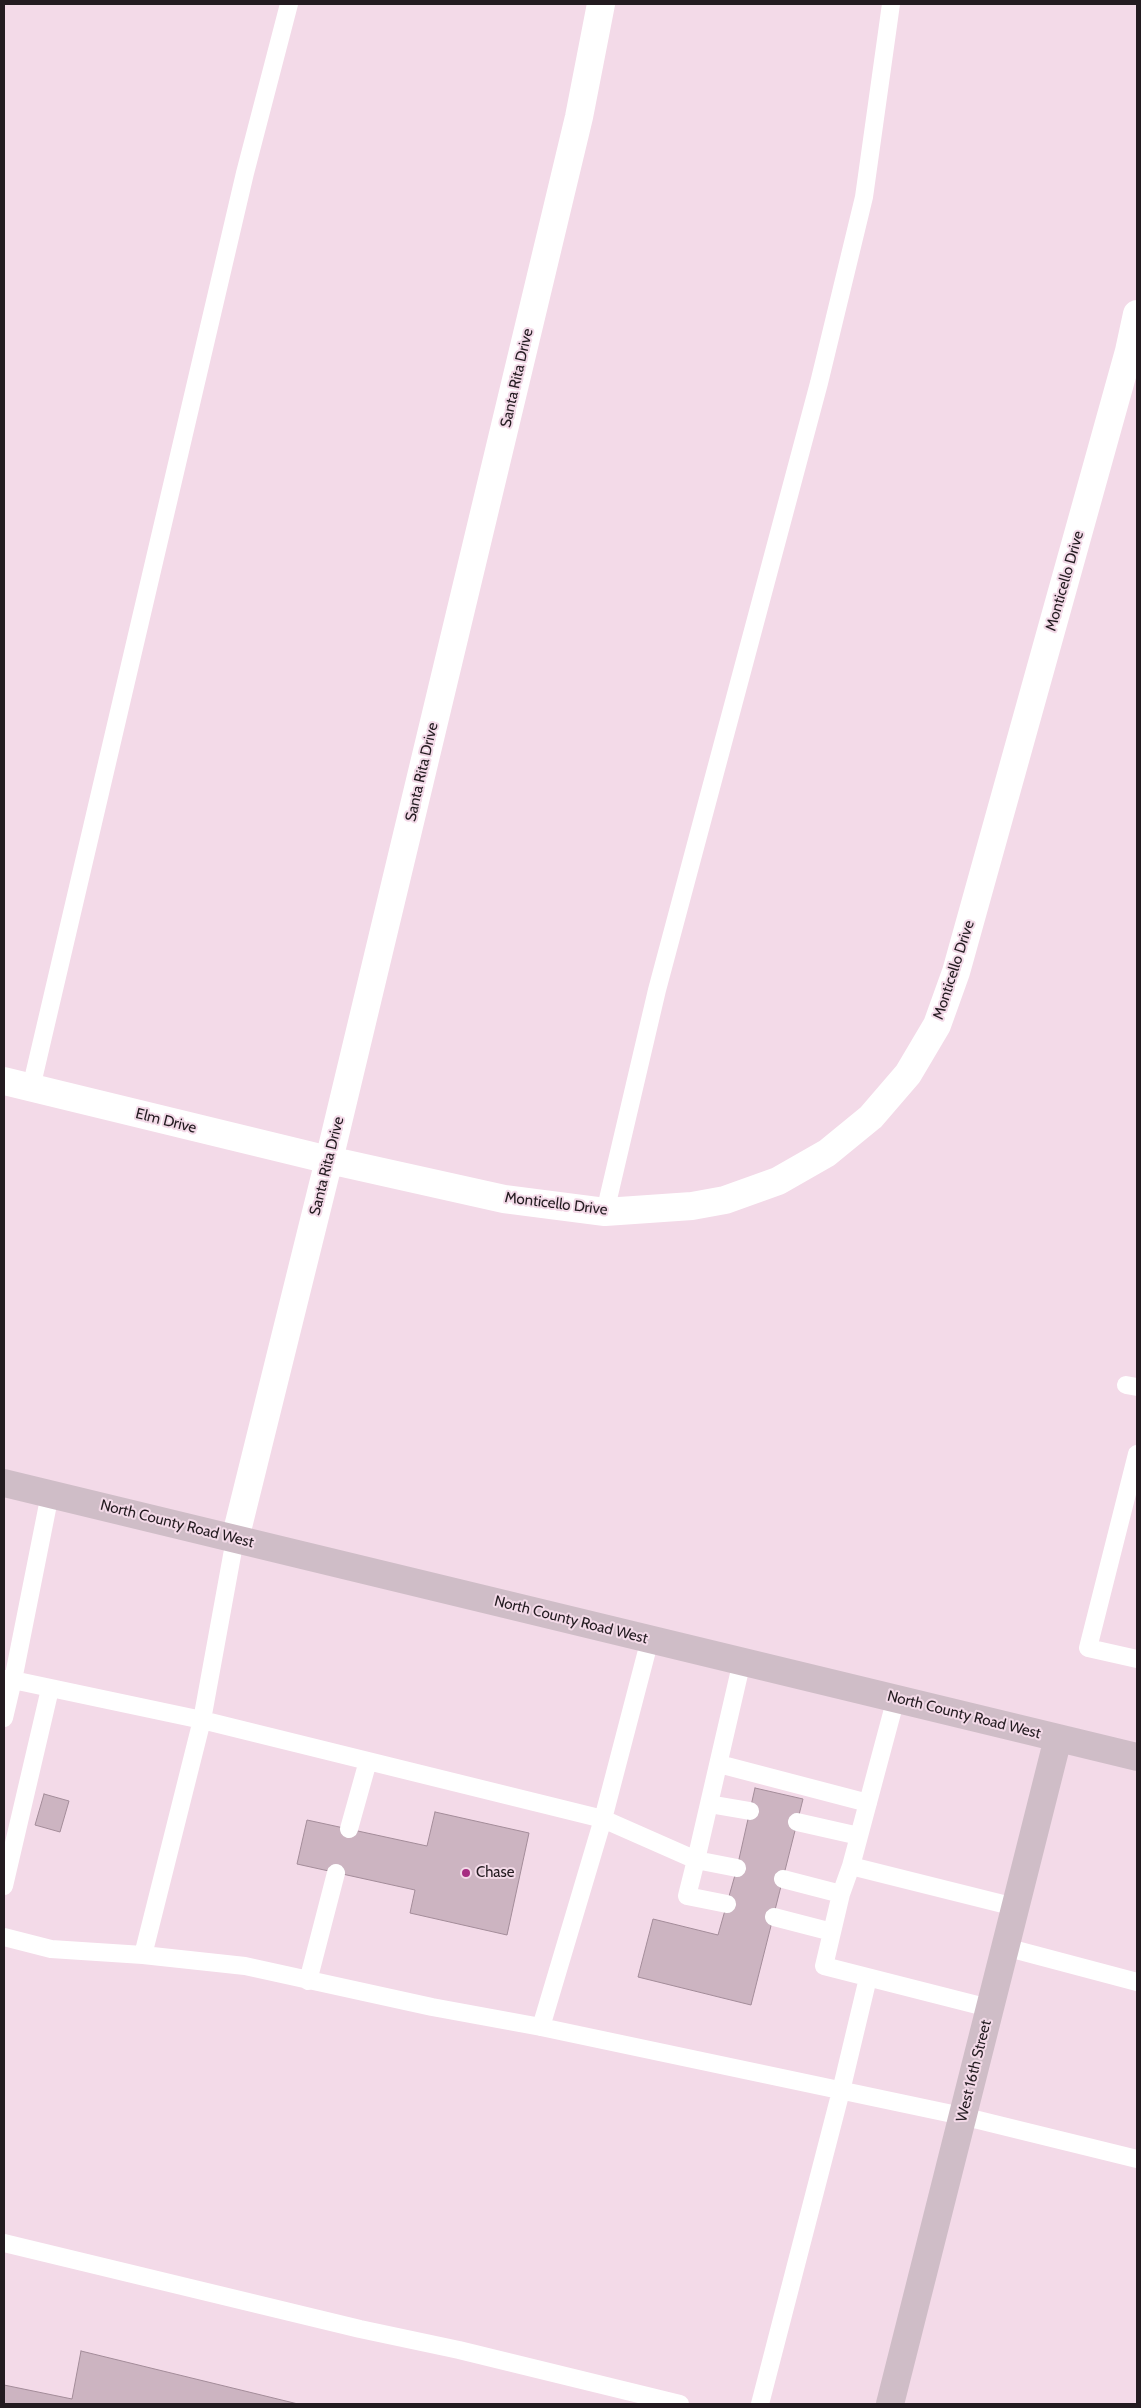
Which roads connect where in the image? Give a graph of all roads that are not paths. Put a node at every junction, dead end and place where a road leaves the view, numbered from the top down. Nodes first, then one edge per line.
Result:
1 (289, 4) edge
2 (600, 4) edge
3 (891, 4) edge
4 (1137, 314) edge
5 (1133, 352) edge
6 (4, 1081) edge
7 (31, 1088) junction
8 (329, 1160) junction
9 (605, 1212) junction
10 (1137, 1454) edge
11 (4, 1482) edge
12 (50, 1494) junction
13 (235, 1539) junction
14 (650, 1639) junction
15 (1137, 1659) edge
16 (742, 1661) junction
17 (8, 1680) edge
18 (50, 1688) junction
19 (896, 1698) junction
20 (4, 1718) edge
21 (202, 1720) junction
22 (1058, 1738) junction
23 (1137, 1758) edge
24 (368, 1761) junction
25 (719, 1764) junction
26 (868, 1803) junction
27 (710, 1804) junction
28 (750, 1812) dead end
29 (603, 1819) junction
30 (797, 1822) dead end
31 (349, 1829) dead end
32 (859, 1836) junction
33 (696, 1860) junction
34 (851, 1866) junction
35 (737, 1868) dead end
36 (336, 1873) dead end
37 (783, 1879) dead end
38 (4, 1886) edge
39 (841, 1894) junction
40 (727, 1904) dead end
41 (1015, 1907) junction
42 (774, 1917) dead end
43 (832, 1932) junction
44 (4, 1937) edge
45 (1005, 1947) junction
46 (143, 1955) junction
47 (868, 1978) junction
48 (308, 1981) junction
49 (1137, 1982) edge
50 (989, 2008) junction
51 (541, 2028) junction
52 (841, 2091) junction
53 (962, 2116) junction
54 (1137, 2159) edge
55 (4, 2243) edge
56 (680, 2404) edge
57 (760, 2404) edge
58 (890, 2404) edge

1 - 7 lane
2 - 8 street, Santa Rita Drive
3 - 9 lane
4 - 5 street, Monticello Drive
5 - 9 street, Monticello Drive
6 - 7 street, Elm Drive
7 - 8 street, Elm Drive
8 - 9 street, Monticello Drive
8 - 13 street, Santa Rita Drive
10 - 15 lane
11 - 12 main road, North County Road West
12 - 13 main road, North County Road West
12 - 17 lane
13 - 14 main road, North County Road West
13 - 21 lane
14 - 16 main road, North County Road West
14 - 29 lane
16 - 19 main road, North County Road West
16 - 25 lane
17 - 18 lane
17 - 20 lane
18 - 21 lane
18 - 38 lane
19 - 22 main road, North County Road West
19 - 26 lane
21 - 24 lane
21 - 46 lane
22 - 23 main road, North County Road West
22 - 41 main road, West 16th Street
24 - 29 lane
24 - 31 lane
25 - 26 lane
25 - 27 lane
26 - 32 lane
27 - 28 lane
27 - 33 lane
29 - 33 lane
29 - 51 lane
30 - 32 lane
32 - 34 lane
33 - 35 lane
33 - 40 lane
34 - 39 lane
34 - 41 lane
36 - 48 lane
37 - 39 lane
39 - 43 lane
41 - 45 main road, West 16th Street
42 - 43 lane
43 - 47 lane
44 - 46 lane
45 - 49 lane
45 - 50 main road, West 16th Street
46 - 48 lane
47 - 50 lane
47 - 52 lane
48 - 51 lane
50 - 53 main road, West 16th Street
51 - 52 lane
52 - 53 lane
52 - 57 lane
53 - 54 lane
53 - 58 main road, West 16th Street
55 - 56 lane

